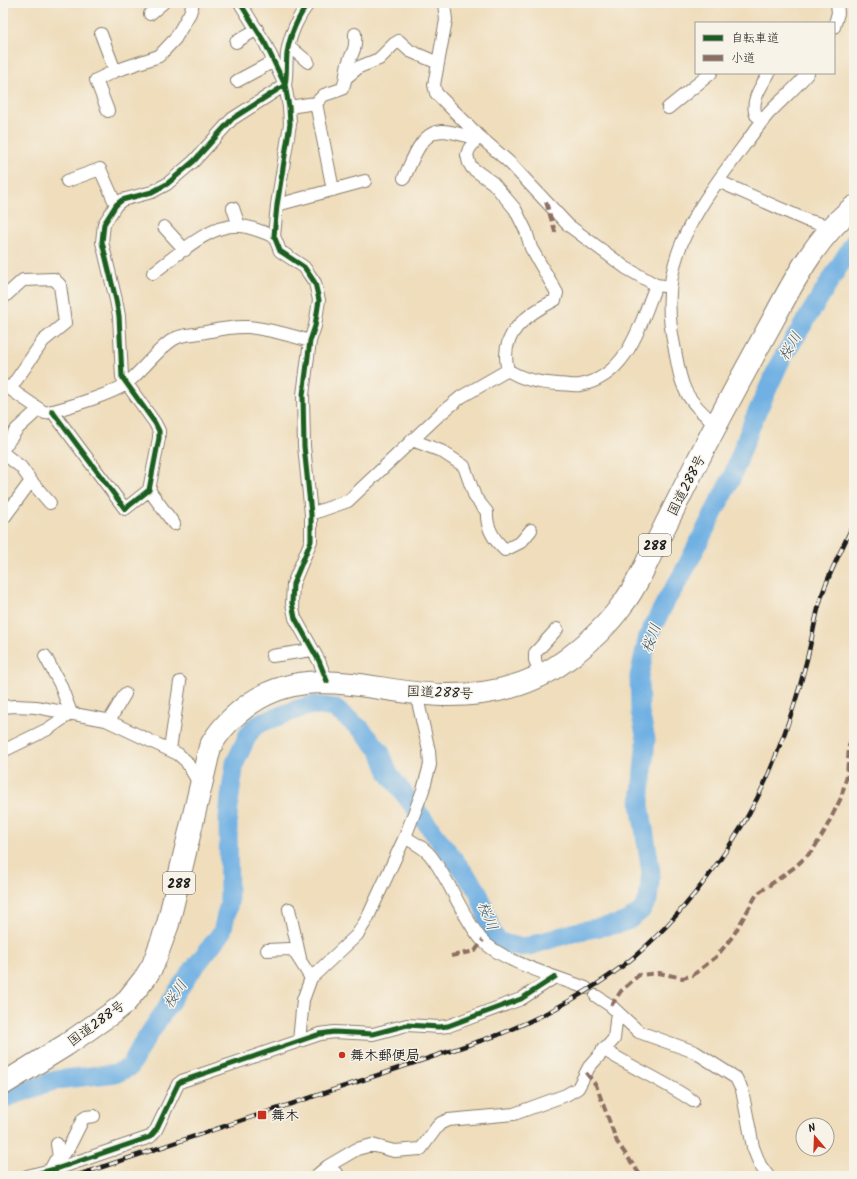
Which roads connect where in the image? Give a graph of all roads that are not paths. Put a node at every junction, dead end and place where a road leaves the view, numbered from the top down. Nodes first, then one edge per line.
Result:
1 (163, 3) edge
2 (193, 3) edge
3 (240, 3) edge
4 (309, 3) edge
5 (444, 3) edge
6 (837, 3) edge
7 (150, 14) dead end
8 (835, 24) edge
9 (257, 29) junction
10 (101, 34) dead end
11 (355, 34) dead end
12 (236, 42) dead end
13 (289, 46) junction
14 (274, 61) junction
15 (308, 62) dead end
16 (438, 63) junction
17 (115, 71) junction
18 (710, 74) edge
19 (767, 74) edge
20 (807, 74) edge
21 (347, 77) junction
22 (237, 81) dead end
23 (286, 85) junction
24 (316, 103) junction
25 (289, 107) junction
26 (668, 108) dead end
27 (108, 111) dead end
28 (763, 121) junction
29 (477, 137) junction
30 (404, 178) dead end
31 (365, 181) dead end
32 (718, 181) junction
33 (67, 182) dead end
34 (333, 190) junction
35 (116, 205) junction
36 (277, 205) junction
37 (854, 207) edge
38 (233, 208) dead end
39 (240, 226) junction
40 (164, 227) dead end
41 (832, 227) junction
42 (274, 236) junction
43 (185, 250) junction
44 (152, 273) dead end
45 (656, 285) junction
46 (669, 287) junction
47 (3, 298) edge
48 (310, 341) junction
49 (508, 370) junction
50 (127, 384) junction
51 (7, 387) edge
52 (38, 409) junction
53 (52, 411) junction
54 (716, 425) junction
55 (412, 440) junction
56 (3, 449) edge
57 (3, 453) edge
58 (31, 481) junction
59 (149, 490) junction
60 (50, 503) dead end
61 (311, 514) junction
62 (3, 519) edge
63 (174, 524) dead end
64 (531, 530) dead end
65 (557, 629) dead end
66 (312, 650) junction
67 (45, 656) dead end
68 (272, 656) dead end
69 (540, 676) junction
70 (327, 681) junction
71 (180, 682) dead end
72 (416, 693) junction
73 (124, 694) dead end
74 (3, 707) edge
75 (71, 713) junction
76 (109, 721) junction
77 (170, 749) junction
78 (3, 751) edge
79 (200, 785) junction
80 (405, 836) junction
81 (289, 909) dead end
82 (267, 950) dead end
83 (300, 958) junction
84 (555, 976) junction
85 (311, 978) junction
86 (586, 988) dead end
87 (596, 996) dead end
88 (617, 1012) junction
89 (299, 1040) junction
90 (603, 1049) junction
91 (3, 1084) edge
92 (693, 1101) dead end
93 (94, 1116) dead end
94 (57, 1144) dead end
95 (328, 1166) junction
96 (57, 1168) edge
97 (27, 1176) edge
98 (316, 1176) edge
99 (339, 1176) edge
100 (768, 1176) edge

1 - 7 street
2 - 17 street
3 - 9 street
4 - 13 street
5 - 16 street
6 - 8 street
9 - 12 street
9 - 14 street
10 - 17 street
11 - 21 street
13 - 15 street
13 - 23 street
14 - 22 street
14 - 23 street
16 - 21 street
16 - 29 street
17 - 27 street
18 - 26 street
19 - 28 street
20 - 28 street
21 - 24 street
23 - 25 street
23 - 35 street
24 - 25 street
24 - 34 street
25 - 36 street
28 - 32 street
29 - 30 street
29 - 45 street
29 - 49 street
31 - 34 street
32 - 41 street
32 - 46 street
33 - 35 street
34 - 36 street
35 - 50 street
36 - 42 street
37 - 41 highway, 国道288号 / 288
38 - 39 street
39 - 42 street
39 - 43 street
40 - 43 street
41 - 54 highway, 国道288号 / 288
42 - 48 street
43 - 44 street
45 - 46 street
45 - 49 street
46 - 54 street
47 - 51 street
48 - 50 street
48 - 61 street
49 - 55 street
50 - 53 street
50 - 59 street
51 - 52 street
52 - 53 street
52 - 56 street
53 - 59 street
54 - 69 highway, 国道288号 / 288
55 - 61 street
55 - 64 street
57 - 58 street
58 - 60 street
58 - 62 street
59 - 63 street
61 - 66 street
65 - 69 street
66 - 68 street
66 - 70 street
67 - 75 street
69 - 72 highway, 国道288号 / 288
70 - 72 highway, 国道288号 / 288
70 - 79 highway, 国道288号 / 288
71 - 77 street
72 - 80 street
73 - 76 street
74 - 75 street
75 - 76 street
75 - 78 street
76 - 77 street
77 - 79 street
79 - 91 highway, 国道288号 / 288
80 - 84 street
80 - 85 street
81 - 83 street
82 - 83 street
83 - 85 street
84 - 86 street
84 - 89 street
85 - 89 street
87 - 88 street
88 - 90 street
88 - 100 street
89 - 96 street
90 - 92 street
90 - 95 street
93 - 96 street
94 - 96 street
95 - 98 street
95 - 99 street
96 - 97 street

